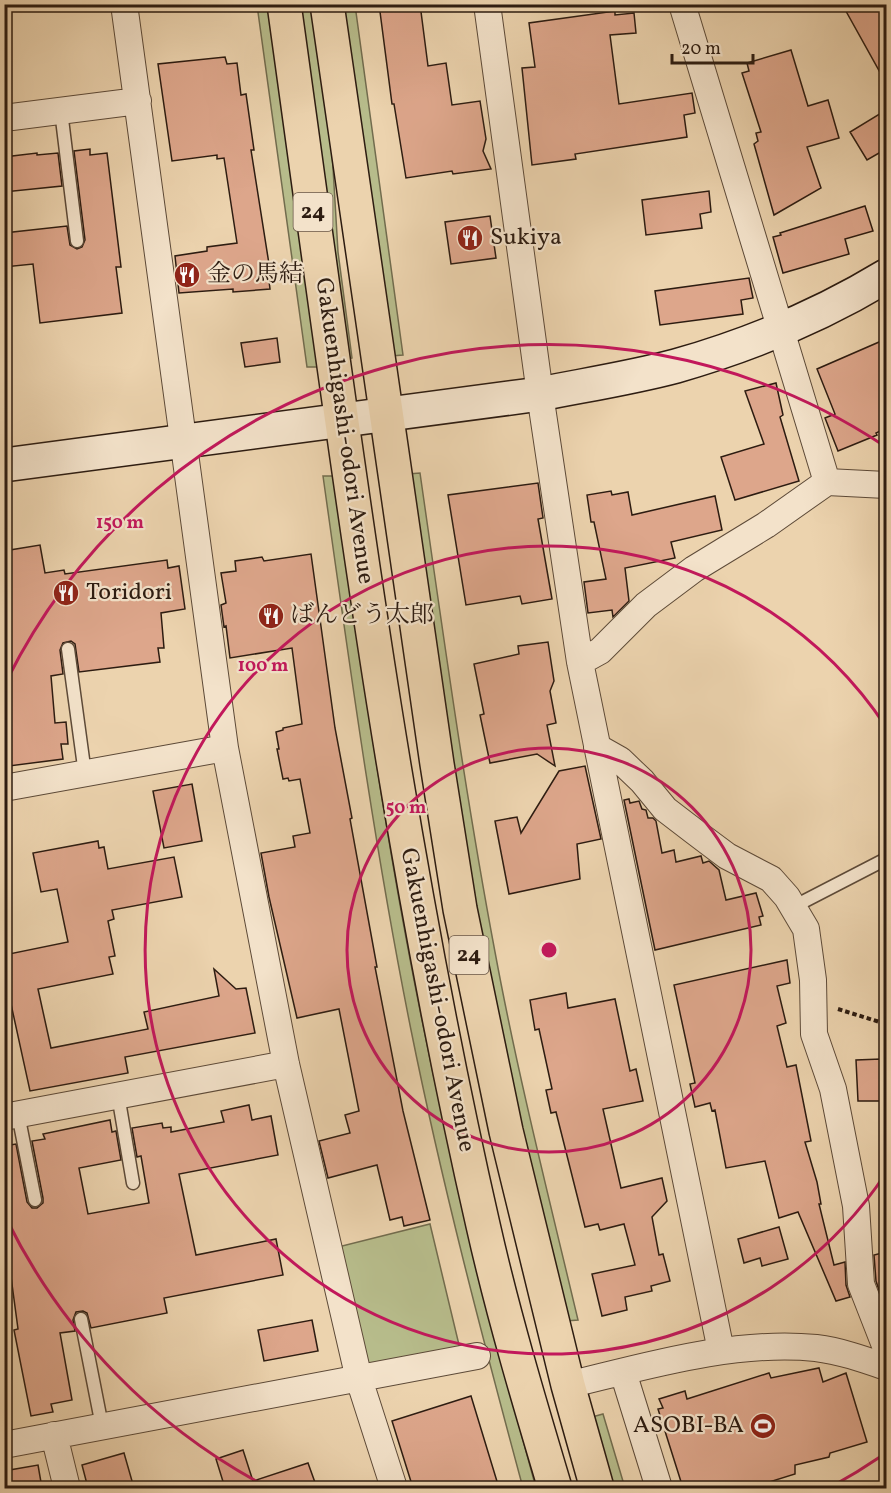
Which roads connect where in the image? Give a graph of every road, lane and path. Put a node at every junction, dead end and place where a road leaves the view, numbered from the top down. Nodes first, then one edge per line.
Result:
1 (124, 4) edge
2 (284, 4) edge
3 (327, 4) edge
4 (487, 4) edge
5 (682, 4) edge
6 (138, 102) junction
7 (61, 111) junction
8 (4, 118) edge
9 (77, 241) dead end
10 (886, 276) edge
11 (781, 330) junction
12 (540, 394) junction
13 (387, 413) junction
14 (341, 419) junction
15 (184, 440) junction
16 (4, 465) edge
17 (827, 482) junction
18 (886, 485) edge
19 (68, 649) dead end
20 (580, 662) junction
21 (597, 747) junction
22 (225, 748) junction
23 (85, 774) junction
24 (4, 789) edge
25 (886, 859) edge
26 (793, 907) junction
27 (813, 1001) junction
28 (886, 1024) edge
29 (286, 1064) junction
30 (118, 1095) junction
31 (11, 1115) edge
32 (133, 1183) dead end
33 (35, 1200) dead end
34 (81, 1319) dead end
35 (886, 1348) edge
36 (720, 1351) junction
37 (477, 1356) dead end
38 (886, 1367) edge
39 (623, 1372) junction
40 (359, 1379) junction
41 (568, 1385) junction
42 (102, 1426) junction
43 (54, 1435) junction
44 (4, 1445) edge
45 (68, 1488) edge
46 (394, 1488) edge
47 (555, 1488) edge
48 (597, 1488) edge
49 (659, 1488) edge

1 - 6 street
2 - 14 main road, Gakuenhigashi-odori Avenue / 24
3 - 13 main road, Gakuenhigashi-odori Avenue / 24
4 - 12 street
5 - 11 street
6 - 7 street
6 - 15 street
7 - 8 street
7 - 9 lane
10 - 11 street
11 - 12 street
11 - 17 street
12 - 13 street
12 - 20 street
13 - 14 street
13 - 41 main road, Gakuenhigashi-odori Avenue / 24
14 - 15 street
14 - 47 main road, Gakuenhigashi-odori Avenue / 24
15 - 16 street
15 - 22 street
17 - 18 street
17 - 20 street
19 - 23 lane
20 - 21 street
21 - 26 street
21 - 36 street
22 - 23 street
22 - 29 street
23 - 24 street
25 - 26 lane
26 - 27 street
27 - 28 path
27 - 35 street
29 - 30 street
29 - 40 street
30 - 31 street
30 - 32 lane
31 - 33 lane
34 - 42 lane
36 - 38 street
36 - 39 street
37 - 40 street
39 - 41 street
39 - 49 street
40 - 42 street
40 - 46 street
41 - 48 main road, Gakuenhigashi-odori Avenue / 24
42 - 43 street
43 - 44 street
43 - 45 street

